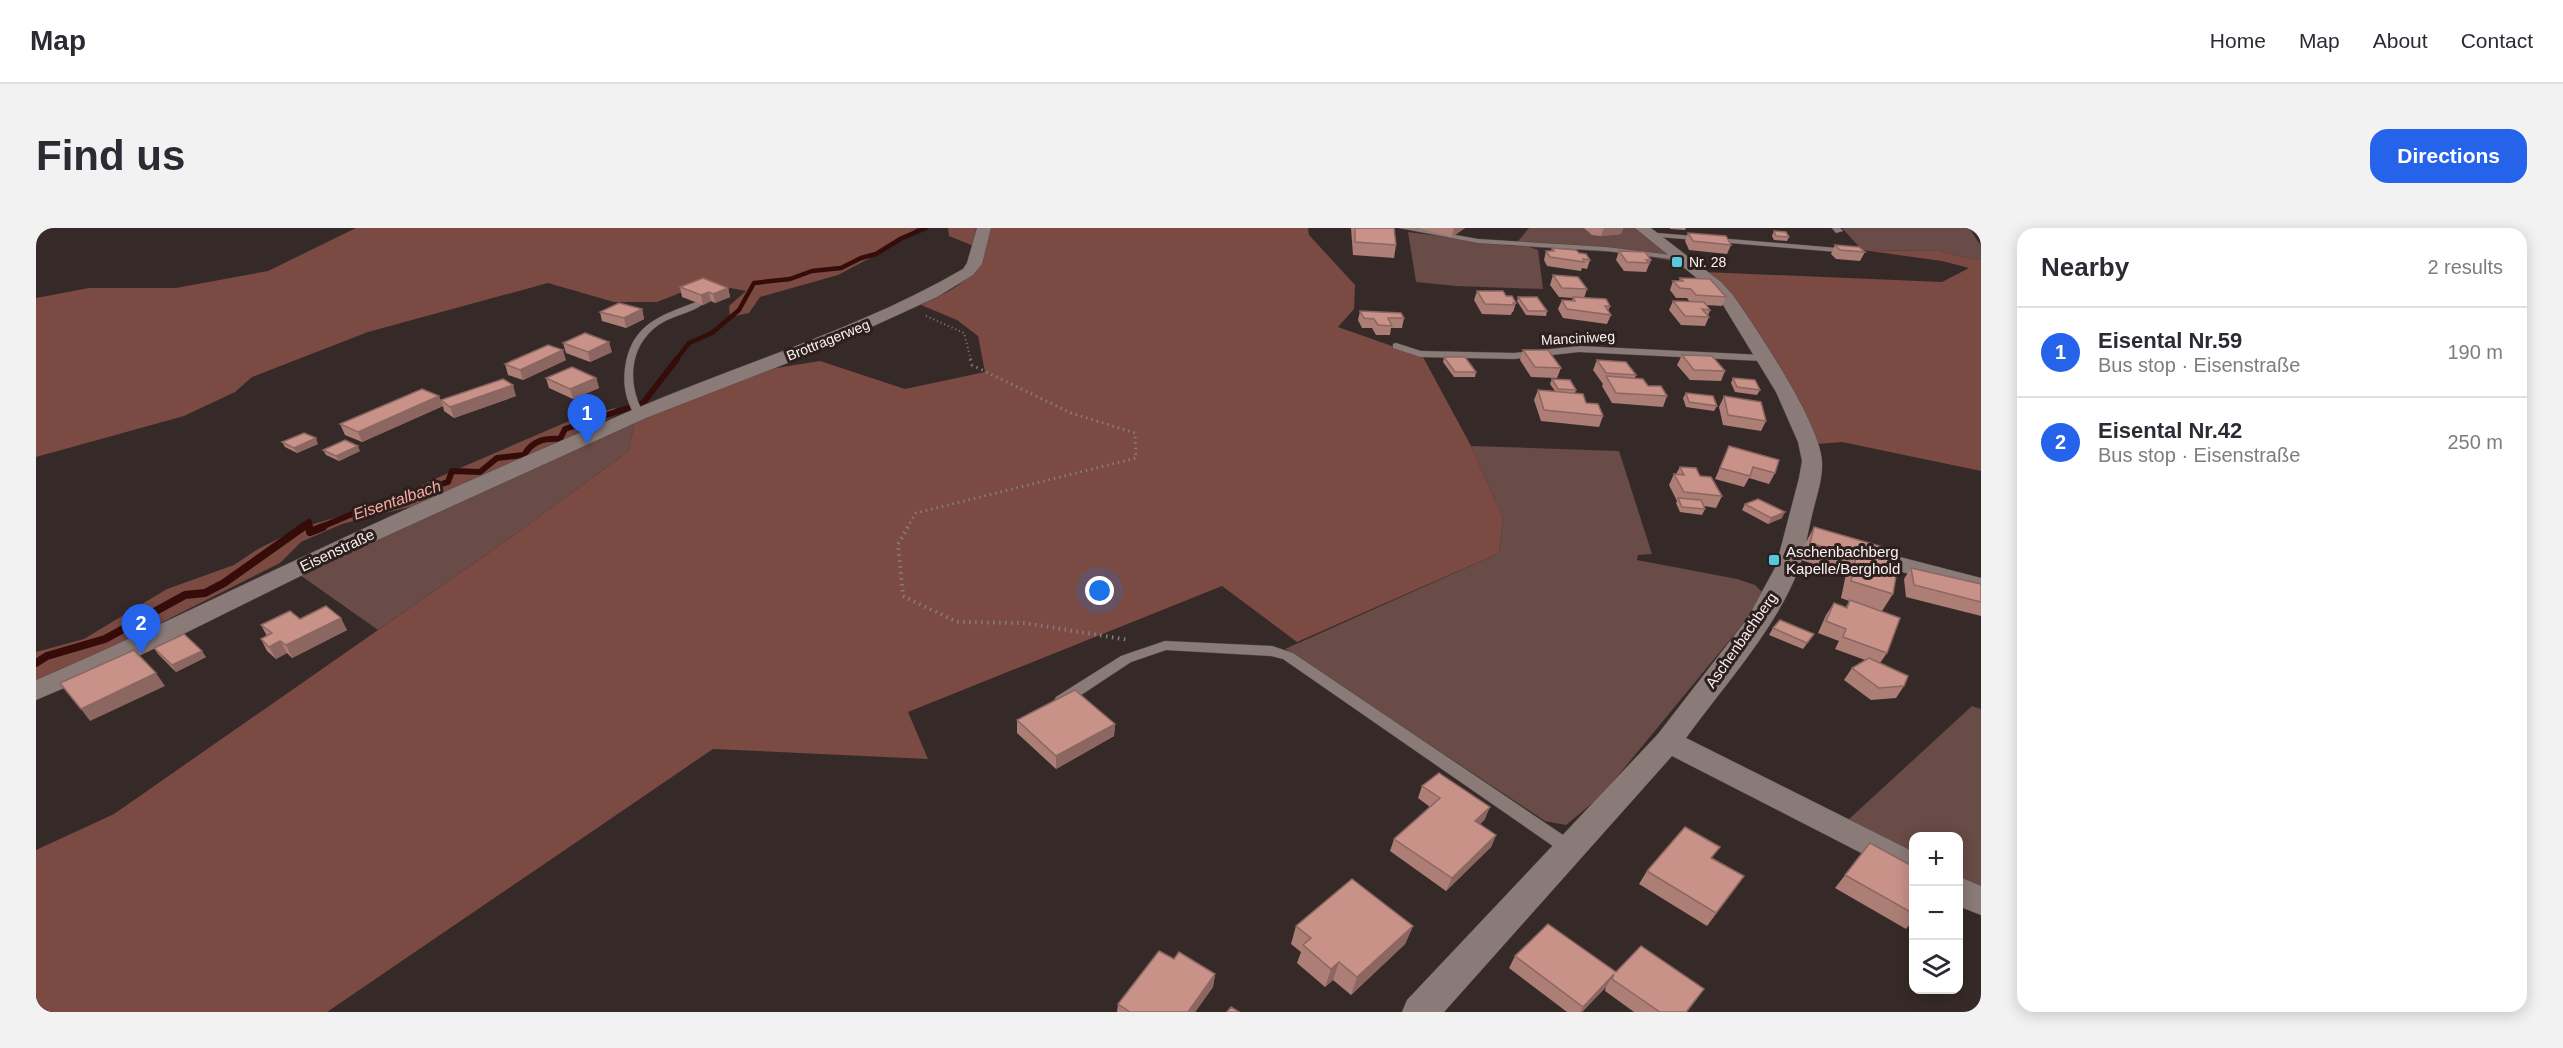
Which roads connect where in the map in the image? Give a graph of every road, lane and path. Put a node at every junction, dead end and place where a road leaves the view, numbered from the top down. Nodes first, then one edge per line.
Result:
1 (984, 228) edge
2 (1403, 228) edge
3 (1645, 231) edge
4 (1857, 252) edge
5 (1680, 258) junction
6 (699, 304) edge
7 (906, 307) junction
8 (1396, 346) dead end
9 (1762, 358) junction
10 (636, 409) junction
11 (1818, 541) junction
12 (1981, 586) edge
13 (1166, 645) junction
14 (36, 691) edge
15 (1049, 709) edge
16 (1668, 741) junction
17 (1569, 848) junction
18 (1909, 864) edge
19 (1963, 892) edge
20 (1981, 902) edge
21 (1420, 1012) edge

1 - 7 street, Brottragerweg
2 - 5 lane
3 - 4 lane
3 - 5 street, Aschenbachberg
5 - 9 street, Aschenbachberg
6 - 10 lane
7 - 10 street, Brottragerweg
7 - 13 path
8 - 9 lane, Manciniweg
9 - 11 street, Aschenbachberg
10 - 14 street, Eisenstraße
11 - 12 street
11 - 16 street, Aschenbachberg
13 - 15 lane
13 - 17 lane
16 - 17 street, Aschenbachberg
16 - 18 street
17 - 21 street, Aschenbachberg
19 - 20 street

